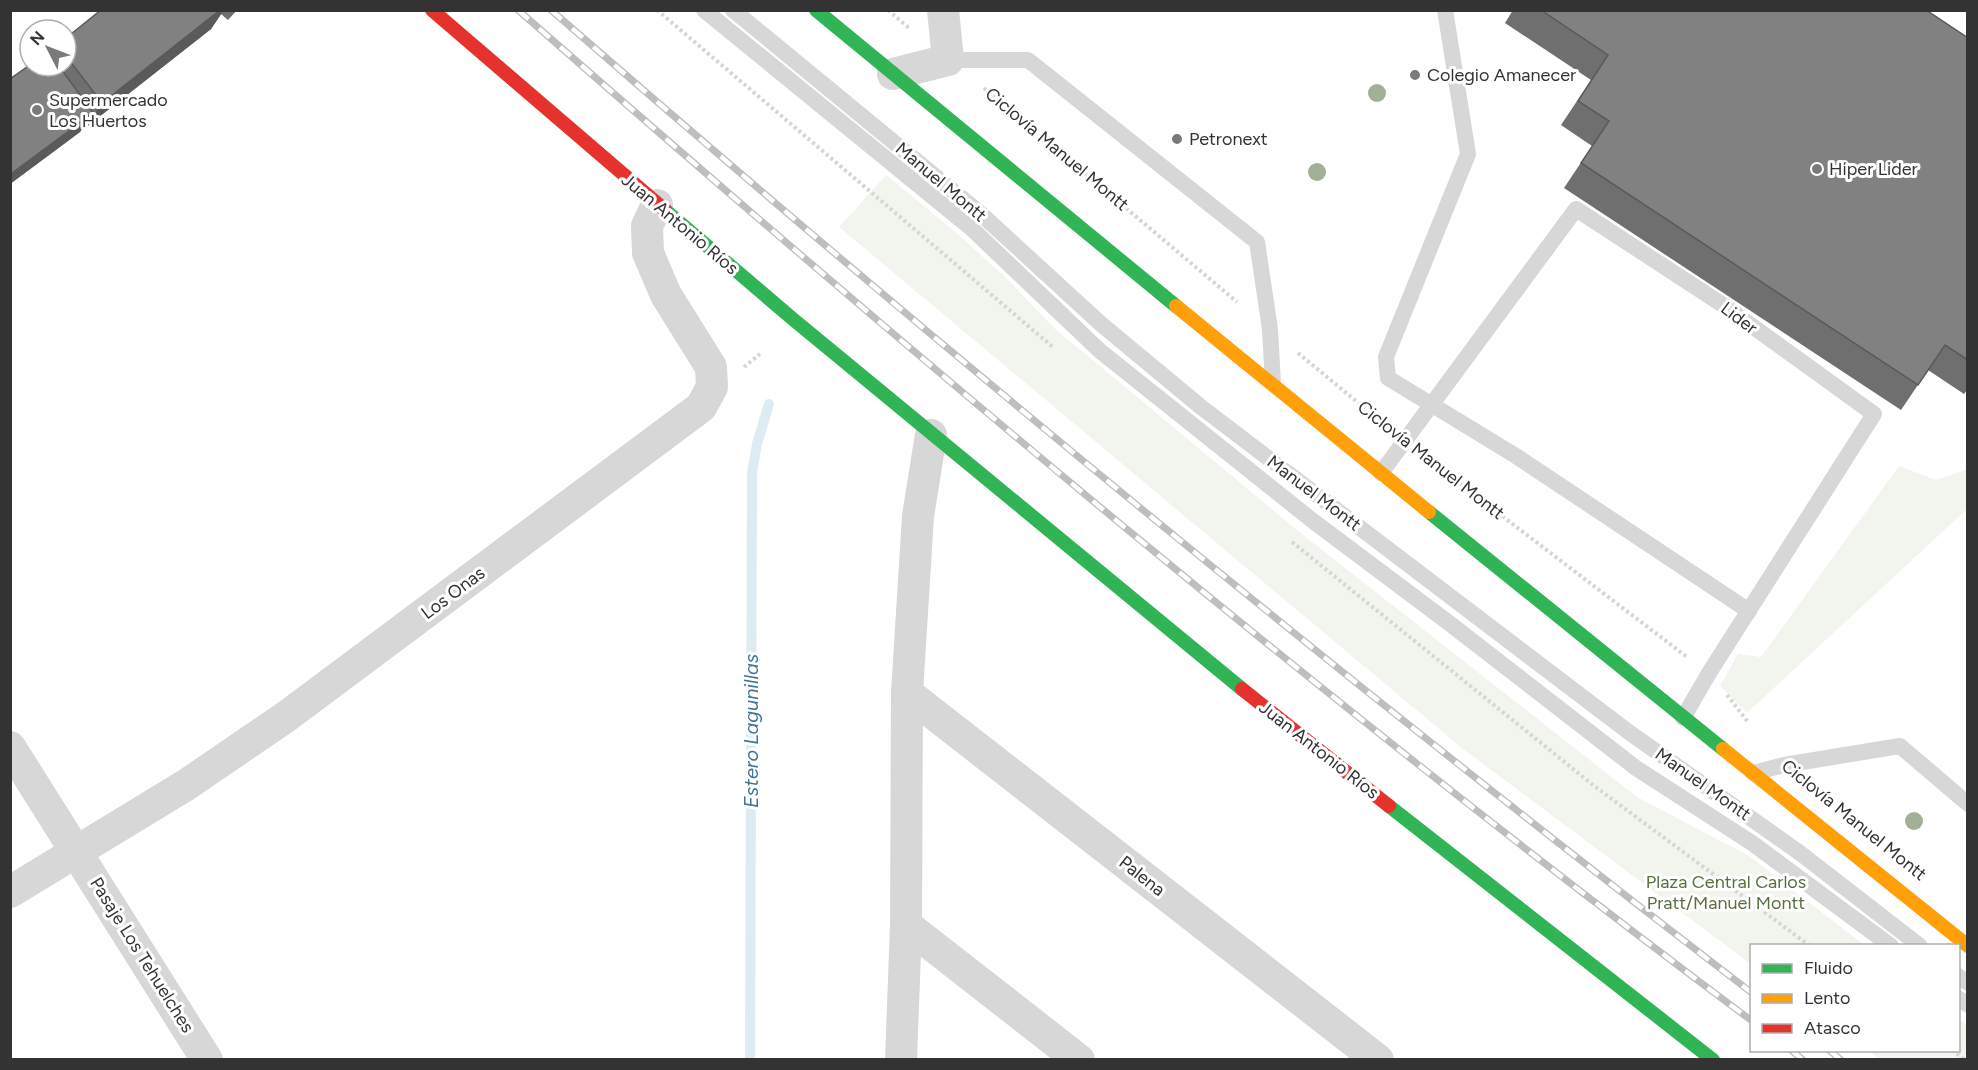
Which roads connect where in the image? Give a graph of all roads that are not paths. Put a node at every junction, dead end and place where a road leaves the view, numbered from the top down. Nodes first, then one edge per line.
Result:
1 (432, 10) edge
2 (704, 10) edge
3 (733, 10) edge
4 (816, 10) edge
5 (943, 10) edge
6 (1445, 10) edge
7 (948, 60) junction
8 (893, 74) junction
9 (657, 205) junction
10 (1273, 383) junction
11 (1431, 404) junction
12 (931, 435) junction
13 (1381, 473) junction
14 (1749, 612) junction
15 (907, 693) junction
16 (1683, 718) junction
17 (10, 747) edge
18 (1752, 773) junction
19 (1968, 804) edge
20 (76, 851) junction
21 (10, 892) edge
22 (906, 925) junction
23 (1890, 944) edge
24 (1919, 944) edge
25 (1968, 946) edge
26 (207, 1059) edge
27 (901, 1059) edge
28 (1079, 1059) edge
29 (1378, 1059) edge
30 (1713, 1059) edge

1 - 9 main road, Juan Antonio Ríos
2 - 23 lane, Manuel Montt
3 - 24 lane, Manuel Montt
4 - 8 main road, Manuel Montt
5 - 7 street
6 - 11 lane
7 - 8 street
7 - 10 lane
8 - 10 main road, Manuel Montt
9 - 12 main road, Juan Antonio Ríos
9 - 20 street, Los Onas
10 - 13 main road, Manuel Montt
11 - 13 lane, Lider
11 - 14 lane
11 - 14 lane, Lider
12 - 15 street
12 - 30 main road, Juan Antonio Ríos
13 - 16 main road, Manuel Montt
14 - 16 lane, Lider
15 - 22 street
15 - 29 street, Palena
16 - 18 main road, Manuel Montt
17 - 20 street, Pasaje Los Tehuelches
18 - 19 lane
18 - 25 main road, Manuel Montt
20 - 21 street, Los Onas
20 - 26 street, Pasaje Los Tehuelches
22 - 27 street
22 - 28 street

